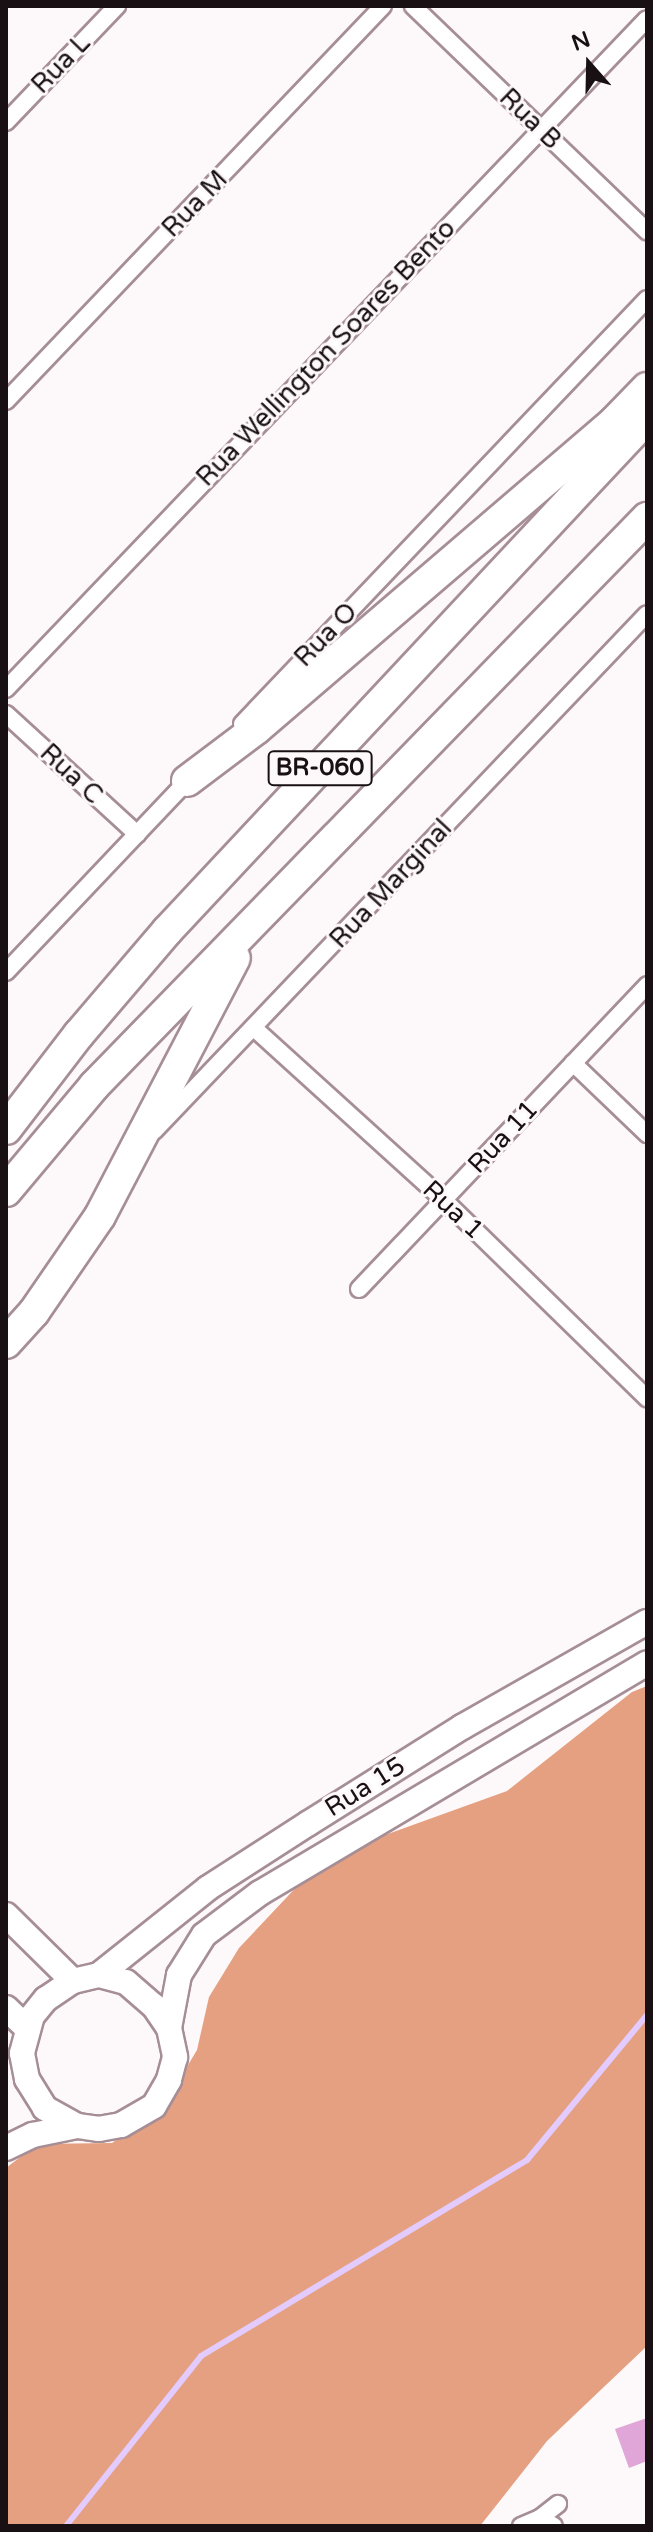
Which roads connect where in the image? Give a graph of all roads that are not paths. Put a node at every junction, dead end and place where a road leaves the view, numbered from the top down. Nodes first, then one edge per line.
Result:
1 (117, 6) edge
2 (383, 6) edge
3 (413, 6) edge
4 (647, 19) edge
5 (6, 122) edge
6 (541, 129) junction
7 (647, 231) edge
8 (647, 299) edge
9 (647, 388) edge
10 (6, 401) edge
11 (647, 418) edge
12 (647, 518) edge
13 (647, 614) edge
14 (6, 689) edge
15 (6, 714) edge
16 (187, 781) junction
17 (137, 834) junction
18 (250, 929) junction
19 (6, 972) edge
20 (647, 985) edge
21 (254, 1028) junction
22 (573, 1063) junction
23 (6, 1129) edge
24 (647, 1134) edge
25 (134, 1152) junction
26 (6, 1191) edge
27 (444, 1200) junction
28 (359, 1289) dead end
29 (6, 1343) edge
30 (647, 1398) edge
31 (647, 1622) edge
32 (647, 1663) edge
33 (6, 1915) edge
34 (99, 1975) junction
35 (73, 1981) junction
36 (6, 2008) edge
37 (27, 2028) junction
38 (169, 2028) junction
39 (14, 2062) edge
40 (77, 2126) junction
41 (6, 2148) edge
42 (558, 2504) dead end
43 (547, 2522) edge
44 (521, 2526) edge

1 - 5 street, Rua L
2 - 10 street, Rua M
3 - 6 street, Rua B
4 - 6 street, Rua Wellington Soares Bento
6 - 7 street, Rua B
6 - 14 street, Rua Wellington Soares Bento
8 - 16 street, Rua O
9 - 16 highway
11 - 23 highway, BR-060
12 - 18 highway, BR-060
13 - 21 street, Rua Marginal
15 - 17 street, Rua C
16 - 17 street, Rua O
17 - 19 street, Rua O
18 - 25 highway
18 - 26 highway, BR-060
20 - 22 street, Rua 11
21 - 25 street, Rua Marginal
21 - 27 street, Rua 1
22 - 24 street
22 - 27 street, Rua 11
25 - 29 highway
27 - 28 street, Rua 11
27 - 30 street, Rua 1
31 - 34 street, Rua 15
32 - 38 street, Rua 15
33 - 35 street
34 - 35 street
34 - 38 street
35 - 37 street
36 - 37 street
37 - 39 street
38 - 40 street
39 - 40 street
40 - 41 street
42 - 43 street
43 - 44 street

